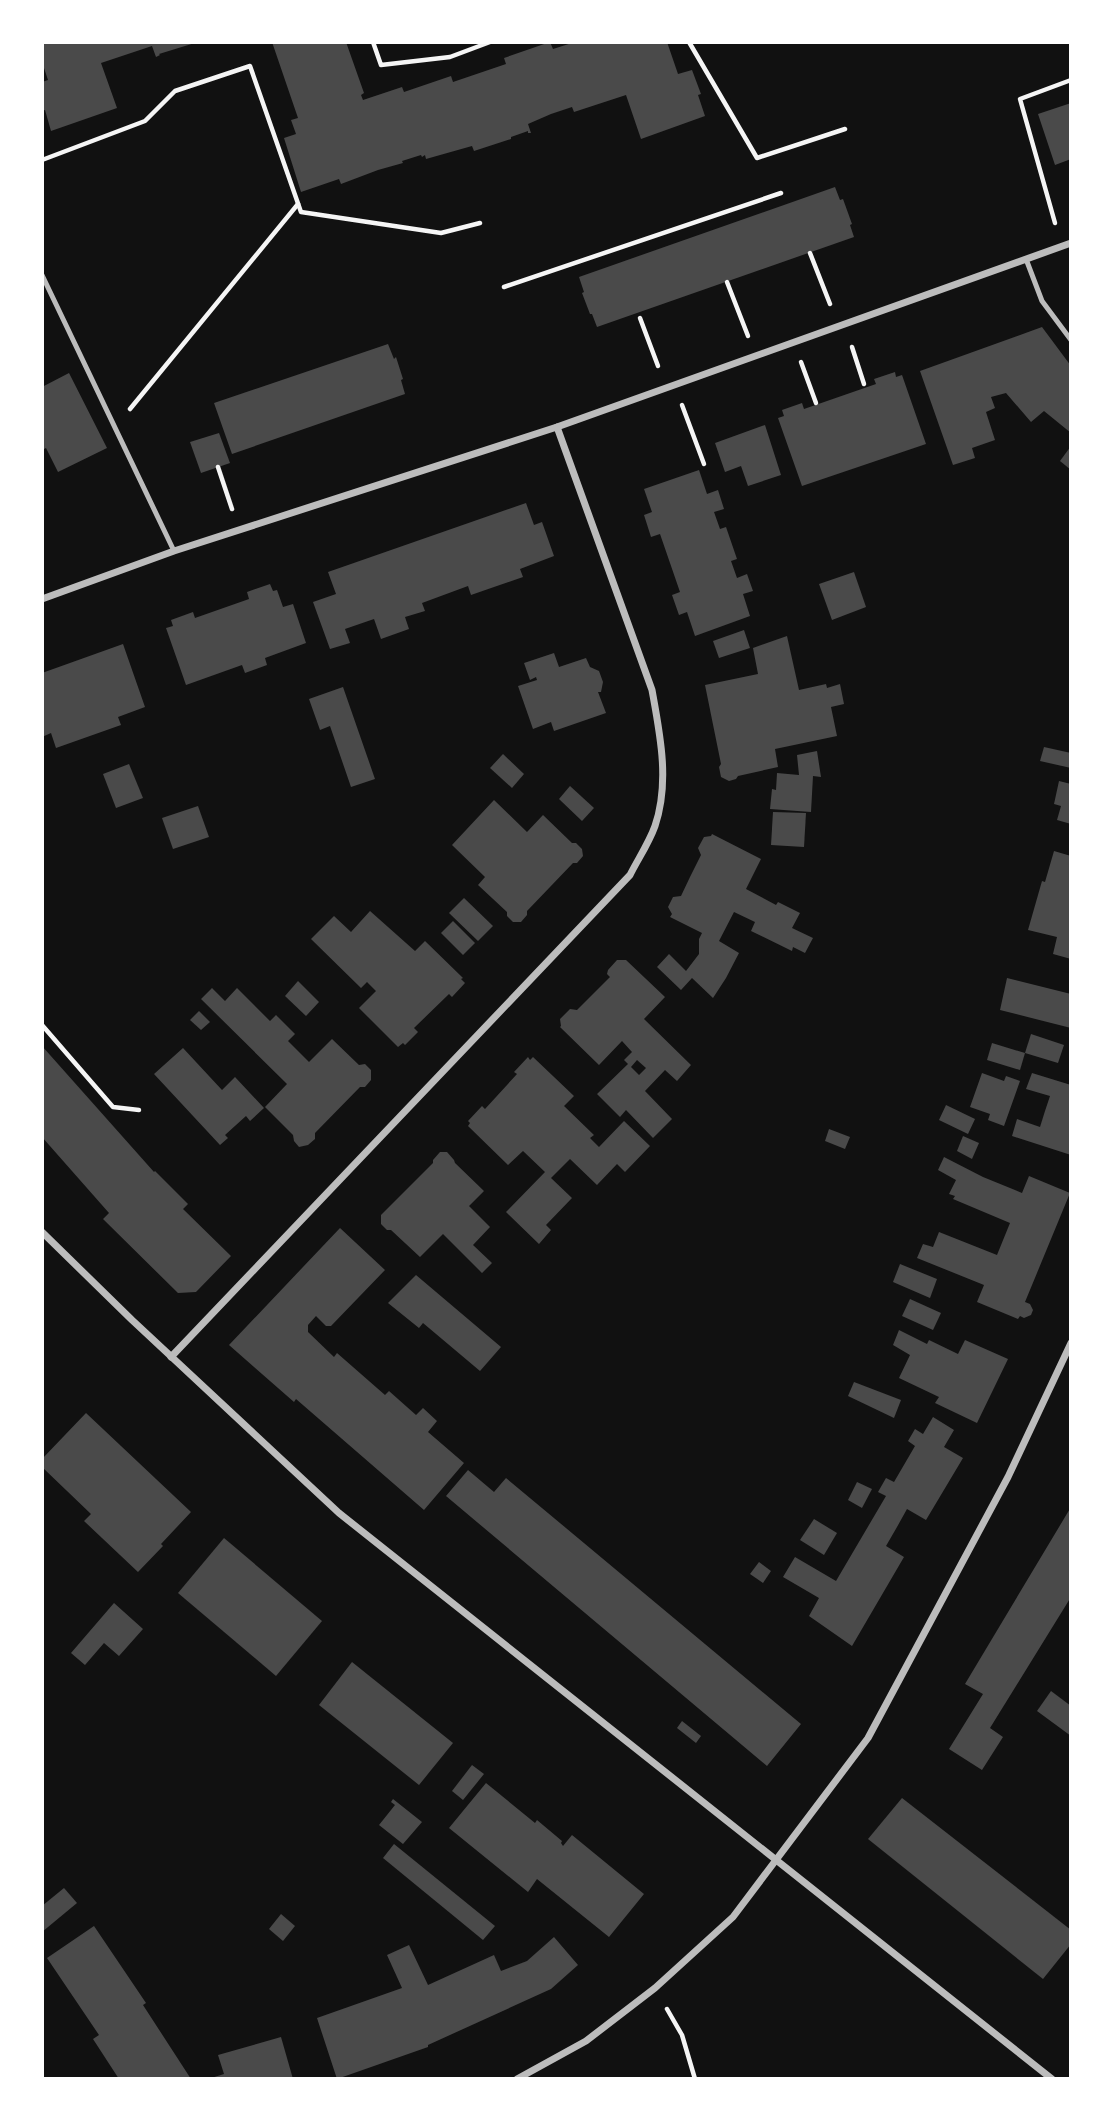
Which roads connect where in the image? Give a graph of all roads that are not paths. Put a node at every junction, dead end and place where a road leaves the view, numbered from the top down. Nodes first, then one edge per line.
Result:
1 (1071, 243) edge
2 (1026, 259) junction
3 (42, 275) edge
4 (1071, 340) edge
5 (556, 427) junction
6 (174, 551) junction
7 (42, 599) edge
8 (42, 1232) edge
9 (1071, 1343) edge
10 (171, 1357) junction
11 (776, 1860) junction
12 (517, 2079) edge
13 (1052, 2079) edge

1 - 2 street
2 - 4 lane
2 - 5 street
3 - 6 lane
5 - 6 street
5 - 10 street
6 - 7 street
8 - 10 street
9 - 11 street
10 - 11 street
11 - 12 street
11 - 13 street

